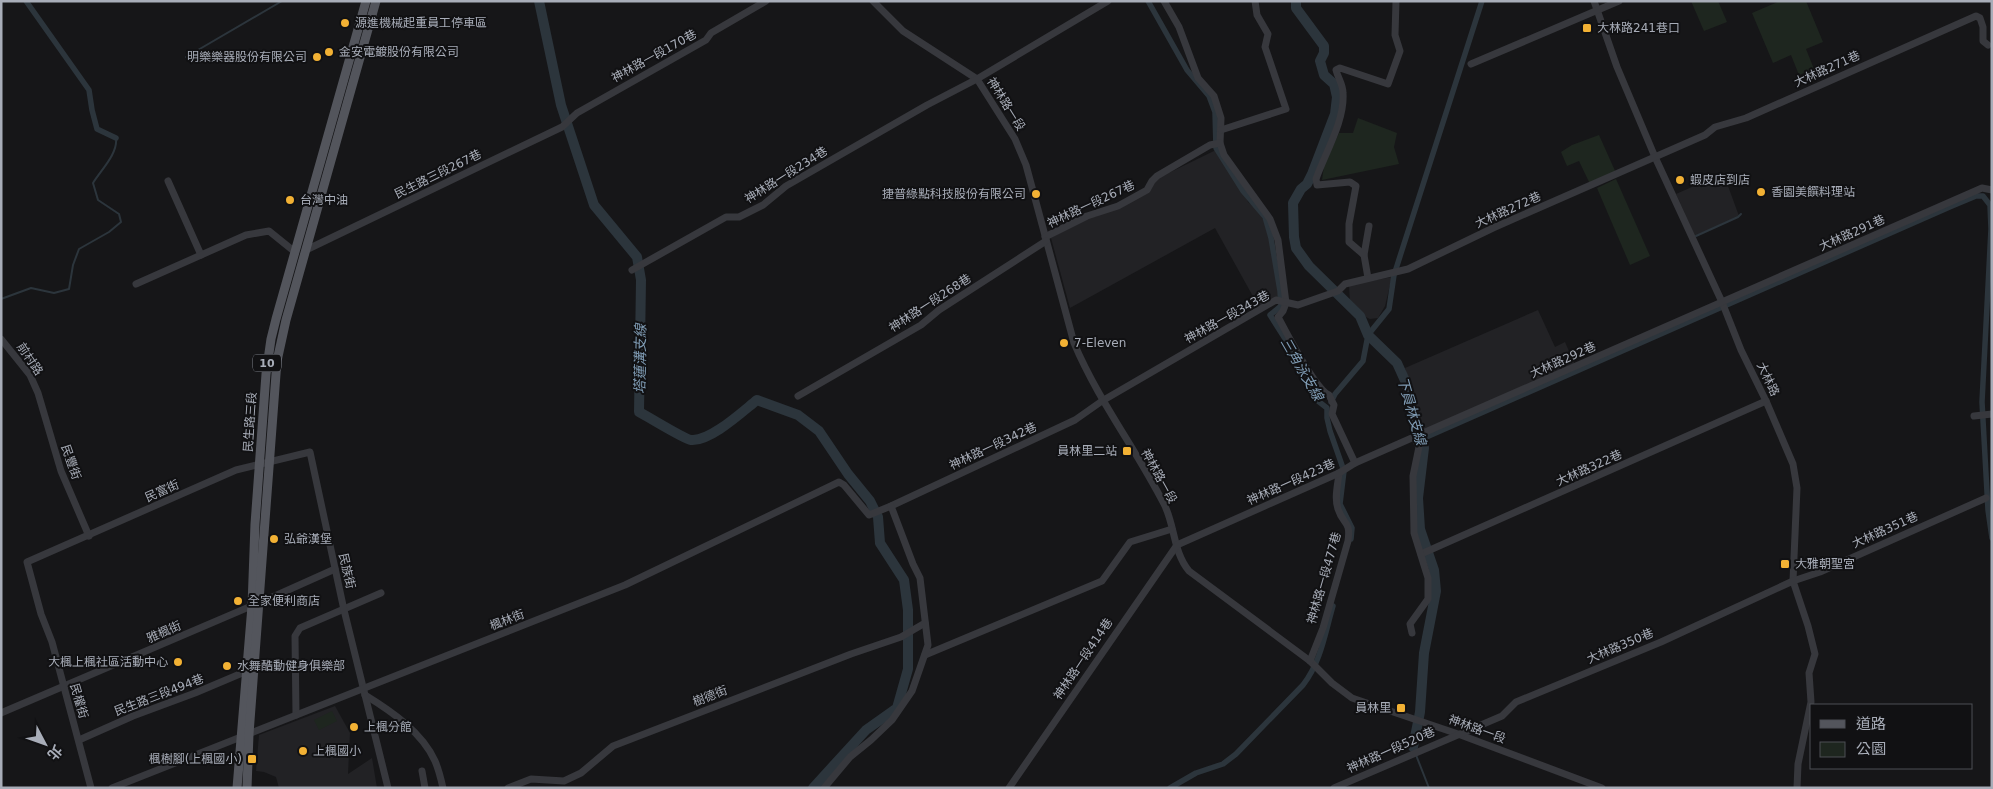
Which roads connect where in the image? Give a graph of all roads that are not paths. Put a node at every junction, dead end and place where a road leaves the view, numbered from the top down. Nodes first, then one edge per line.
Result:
1 (366, 1) edge
2 (376, 1) edge
3 (766, 1) edge
4 (873, 1) edge
5 (1108, 1) edge
6 (1164, 1) edge
7 (1255, 1) edge
8 (1396, 1) edge
9 (1594, 1) edge
10 (1619, 1) edge
11 (1598, 10) junction
12 (1988, 45) dead end
13 (1471, 64) dead end
14 (977, 79) junction
15 (577, 113) joint
16 (1221, 130) junction
17 (1220, 143) junction
18 (1655, 157) junction
19 (168, 181) dead end
20 (1992, 190) edge
21 (1369, 226) dead end
22 (1046, 239) junction
23 (306, 250) junction
24 (295, 252) junction
25 (201, 255) junction
26 (1364, 256) junction
27 (632, 270) dead end
28 (1368, 278) junction
29 (136, 284) dead end
30 (1722, 302) junction
31 (1286, 303) junction
32 (1, 339) edge
33 (38, 393) joint
34 (798, 396) dead end
35 (1102, 400) junction
36 (1766, 401) junction
37 (1992, 414) edge
38 (1974, 416) dead end
39 (1414, 437) junction
40 (310, 452) joint
41 (265, 462) junction
42 (1355, 464) junction
43 (1340, 474) junction
44 (1986, 498) dead end
45 (890, 506) junction
46 (1172, 528) junction
47 (89, 536) junction
48 (1176, 545) junction
49 (1420, 554) junction
50 (27, 562) joint
51 (335, 569) junction
52 (1794, 581) junction
53 (381, 594) dead end
54 (255, 605) junction
55 (344, 610) junction
56 (925, 623) junction
57 (1412, 633) dead end
58 (926, 654) junction
59 (1310, 661) junction
60 (247, 671) junction
61 (64, 686) junction
62 (365, 692) junction
63 (1811, 704) edge
64 (1810, 707) edge
65 (1, 713) edge
66 (296, 715) junction
67 (1458, 734) junction
68 (245, 735) junction
69 (78, 740) junction
70 (422, 771) dead end
71 (91, 788) edge
72 (112, 788) edge
73 (237, 788) edge
74 (247, 788) edge
75 (388, 788) edge
76 (425, 788) edge
77 (443, 788) edge
78 (508, 788) edge
79 (824, 788) edge
80 (1009, 788) edge
81 (1334, 788) edge
82 (1602, 788) edge
83 (1797, 788) edge

1 - 24 main road, 民生路三段 / 10
2 - 23 main road, 民生路三段 / 10
3 - 15 street, 神林路一段170巷
4 - 14 street, 神林路一段
5 - 14 street, 神林路一段234巷
6 - 16 street
7 - 16 street
8 - 26 street
9 - 11 street, 大林路
10 - 11 street
11 - 13 street
11 - 18 street, 大林路
12 - 18 street, 大林路271巷
14 - 22 street, 神林路一段
14 - 27 street, 神林路一段234巷
15 - 23 street, 民生路三段267巷
16 - 17 street
17 - 22 street, 神林路一段267巷
17 - 31 street
18 - 28 street, 大林路272巷
18 - 30 street, 大林路
19 - 25 street
20 - 30 street, 大林路291巷
21 - 26 street
22 - 34 street, 神林路一段268巷
22 - 35 street, 神林路一段
23 - 41 main road, 民生路三段 / 10
24 - 25 street
24 - 41 main road, 民生路三段 / 10
25 - 29 street
26 - 28 street
28 - 31 street, 神林路一段343巷
30 - 36 street, 大林路
30 - 39 street, 大林路292巷
31 - 35 street, 神林路一段343巷
31 - 42 street
32 - 33 street, 前村路
33 - 47 street, 民豐街
35 - 45 street, 神林路一段342巷
35 - 46 street, 神林路一段
36 - 49 street, 大林路322巷
36 - 52 street, 大林路
37 - 38 street
39 - 42 street, 神林路一段423巷
39 - 49 street
40 - 41 street, 民富街
40 - 51 street, 民族街
41 - 47 street, 民富街
41 - 54 main road, 民生路三段 / 10
42 - 43 street, 神林路一段423巷
43 - 48 street, 神林路一段423巷
43 - 59 street, 神林路一段477巷
44 - 52 street, 大林路351巷
45 - 56 street
45 - 62 street, 楓林街
46 - 48 street, 神林路一段
46 - 58 street
47 - 50 street, 民富街
48 - 59 street, 神林路一段
48 - 80 street, 神林路一段414巷
49 - 57 street
50 - 61 street, 民權街
51 - 54 street, 雅楓街
51 - 55 street, 民族街
52 - 63 street, 大林路
52 - 67 street, 大林路350巷
53 - 55 street
54 - 60 main road, 民生路三段 / 10
54 - 61 street, 雅楓街
54 - 68 main road, 民生路三段 / 10
55 - 62 street, 民族街
55 - 66 street
56 - 58 street
56 - 78 street, 樹德街
58 - 79 street
59 - 67 street, 神林路一段
60 - 68 main road, 民生路三段 / 10
60 - 69 street, 民生路三段494巷
61 - 65 street, 雅楓街
61 - 69 street, 民權街
62 - 66 street, 楓林街
62 - 75 street, 民族街
62 - 77 street
64 - 83 street, 大林路
66 - 68 street, 楓林街
67 - 81 street, 神林路一段520巷
67 - 82 street, 神林路一段
68 - 72 street, 楓林街
68 - 73 main road, 10
68 - 74 main road, 10
69 - 71 street, 民權街
70 - 76 street

